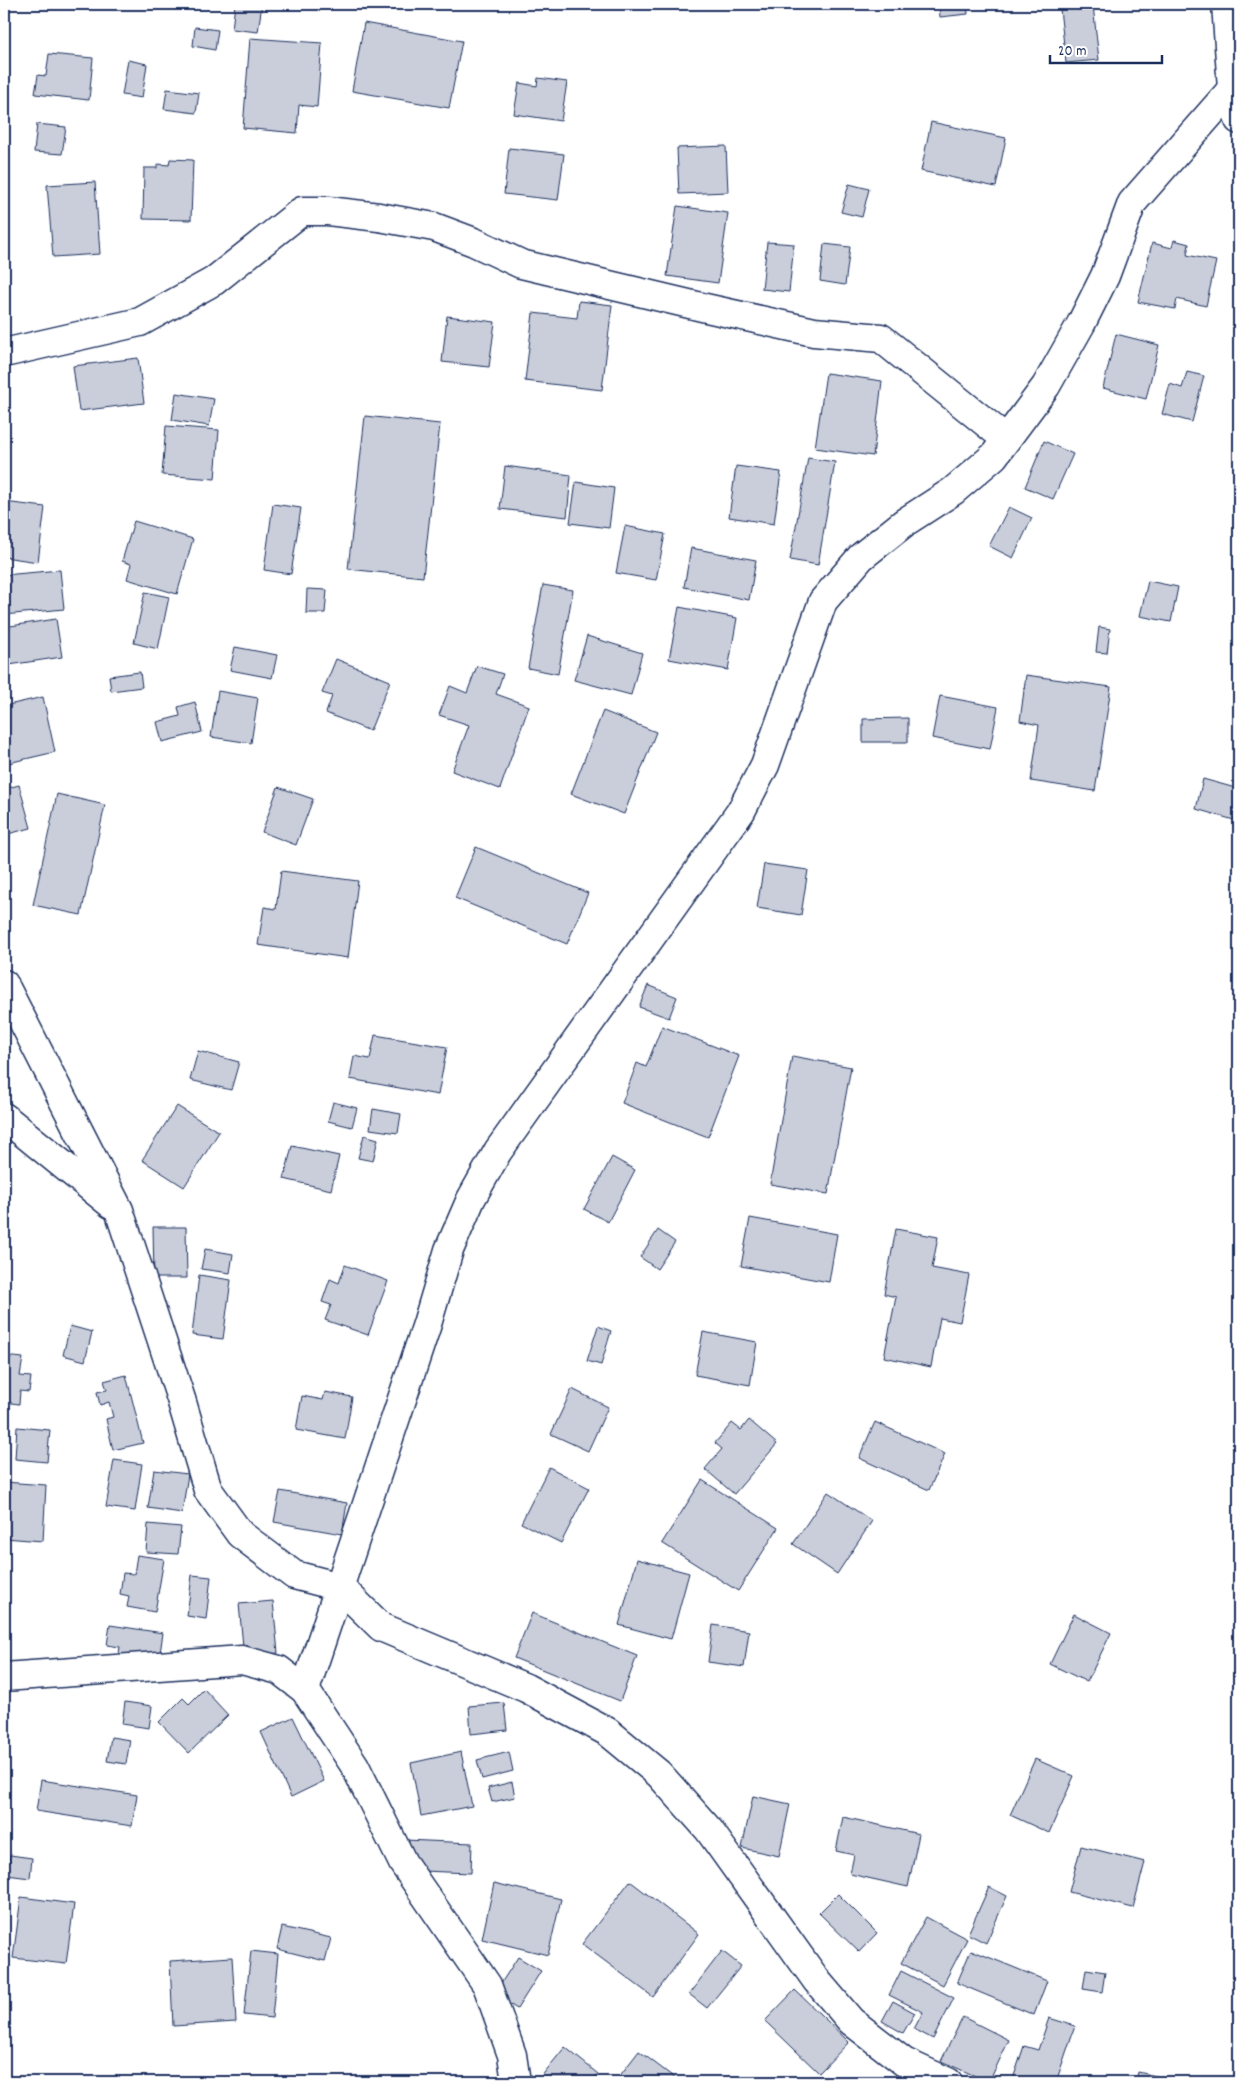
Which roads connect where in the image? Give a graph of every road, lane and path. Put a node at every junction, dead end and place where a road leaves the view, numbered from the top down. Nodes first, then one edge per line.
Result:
1 (1226, 4) edge
2 (1232, 88) junction
3 (1239, 120) edge
4 (4, 353) edge
5 (1006, 439) junction
6 (4, 984) edge
7 (4, 1117) edge
8 (119, 1210) junction
9 (340, 1587) junction
10 (4, 1677) edge
11 (305, 1690) junction
12 (516, 2082) edge
13 (948, 2082) edge

1 - 2 street
2 - 3 street
2 - 5 street
4 - 5 street
5 - 9 street
6 - 8 street
7 - 8 street
8 - 9 street
9 - 11 street
9 - 13 street
10 - 11 street
11 - 12 street

